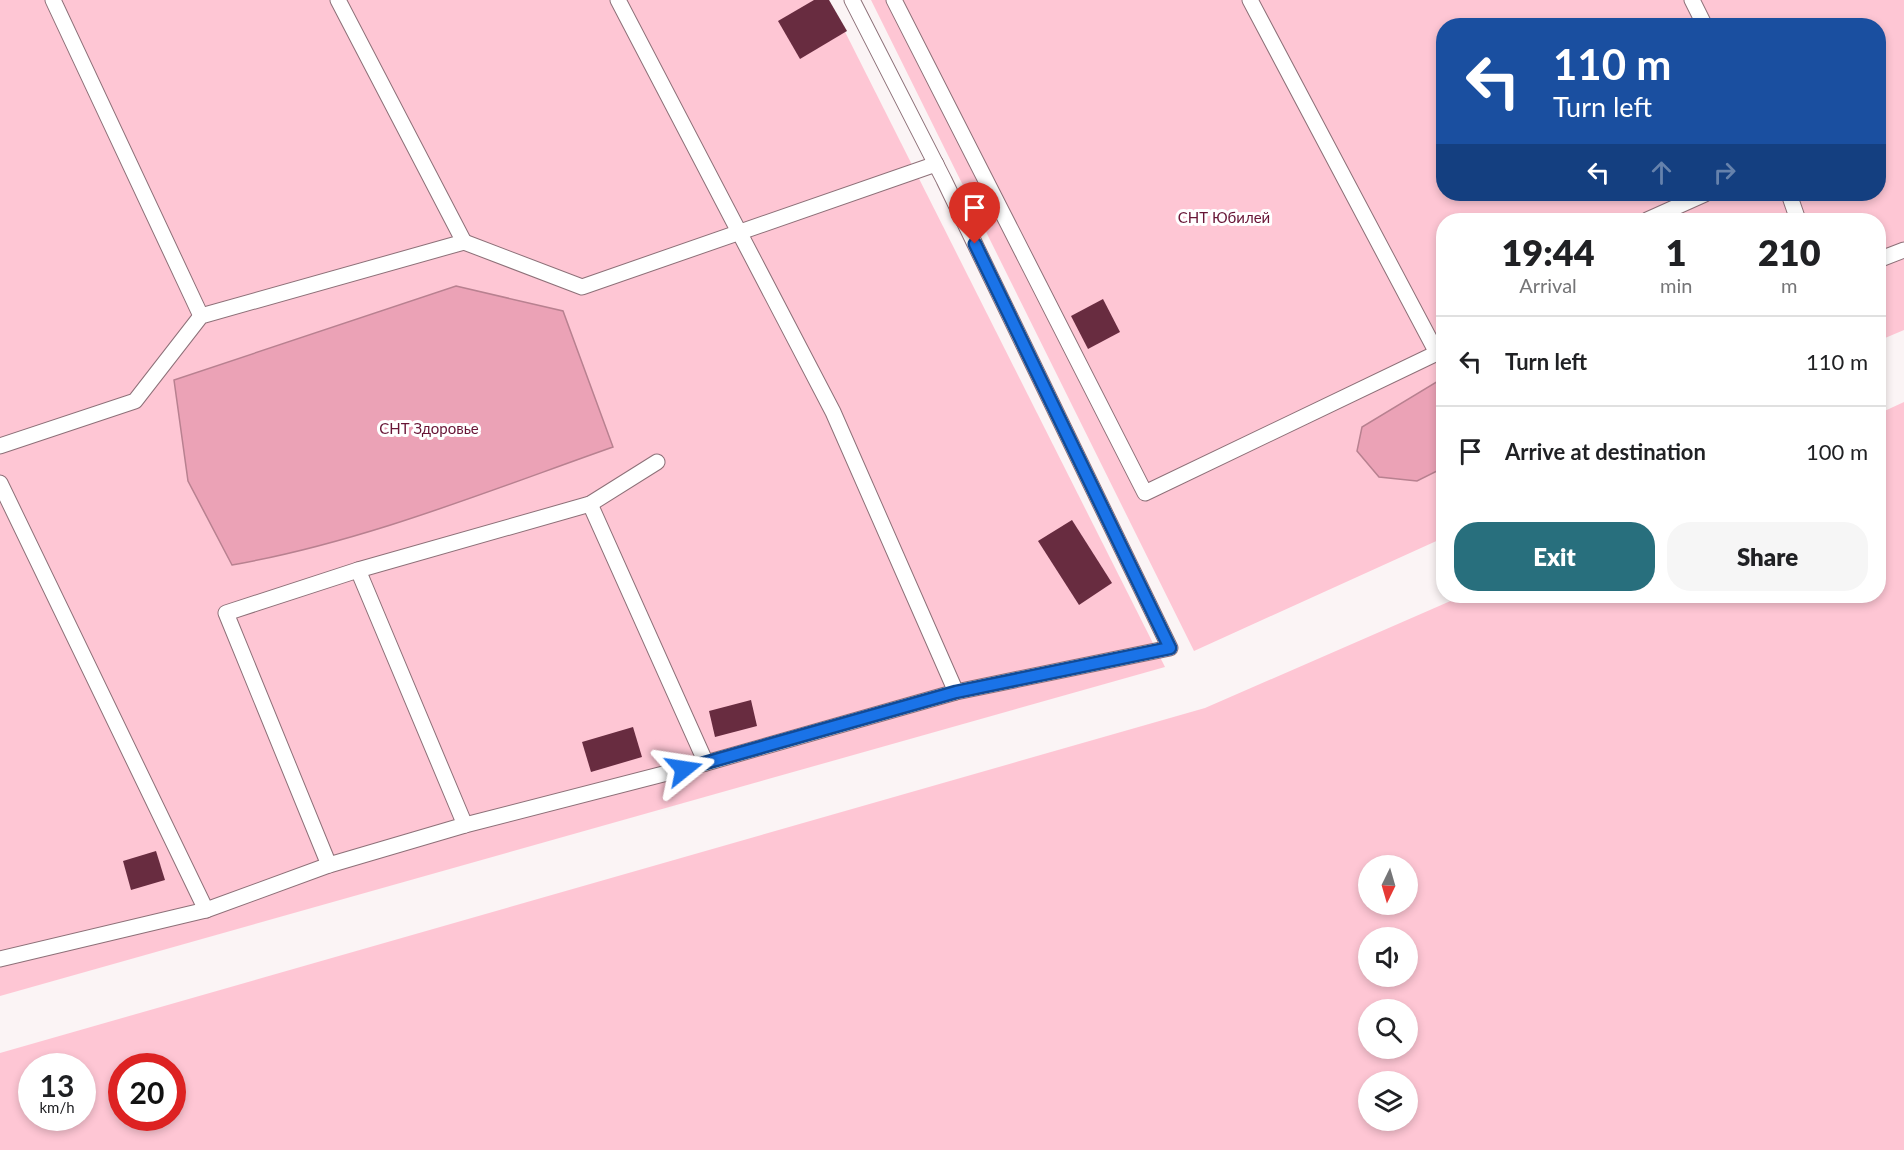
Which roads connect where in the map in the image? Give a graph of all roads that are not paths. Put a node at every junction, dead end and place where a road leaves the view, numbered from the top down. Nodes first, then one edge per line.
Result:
1 (53, 0) edge
2 (338, 0) edge
3 (618, 0) edge
4 (852, 0) edge
5 (894, 0) edge
6 (1250, 0) edge
7 (1692, 0) edge
8 (1701, 18) edge
9 (936, 164) junction
10 (1689, 201) edge
11 (1663, 213) edge
12 (739, 231) junction
13 (464, 242) junction
14 (1904, 250) edge
15 (1886, 257) edge
16 (201, 316) junction
17 (1436, 343) edge
18 (1436, 352) edge
19 (0, 446) edge
20 (657, 462) dead end
21 (0, 483) edge
22 (590, 504) junction
23 (358, 570) junction
24 (956, 692) junction
25 (706, 763) junction
26 (465, 825) junction
27 (328, 865) junction
28 (206, 910) junction
29 (0, 959) edge

1 - 16 lane
2 - 13 lane
3 - 12 lane
4 - 9 lane
5 - 18 lane
6 - 17 lane
7 - 8 lane
9 - 12 lane
9 - 24 lane
10 - 11 lane
12 - 13 lane
12 - 24 lane
13 - 16 lane
14 - 15 lane
16 - 19 lane
20 - 22 lane
21 - 28 lane
22 - 23 lane
22 - 25 lane
23 - 26 lane
23 - 27 lane
24 - 25 lane
25 - 26 lane
26 - 27 lane
27 - 28 lane
28 - 29 lane

